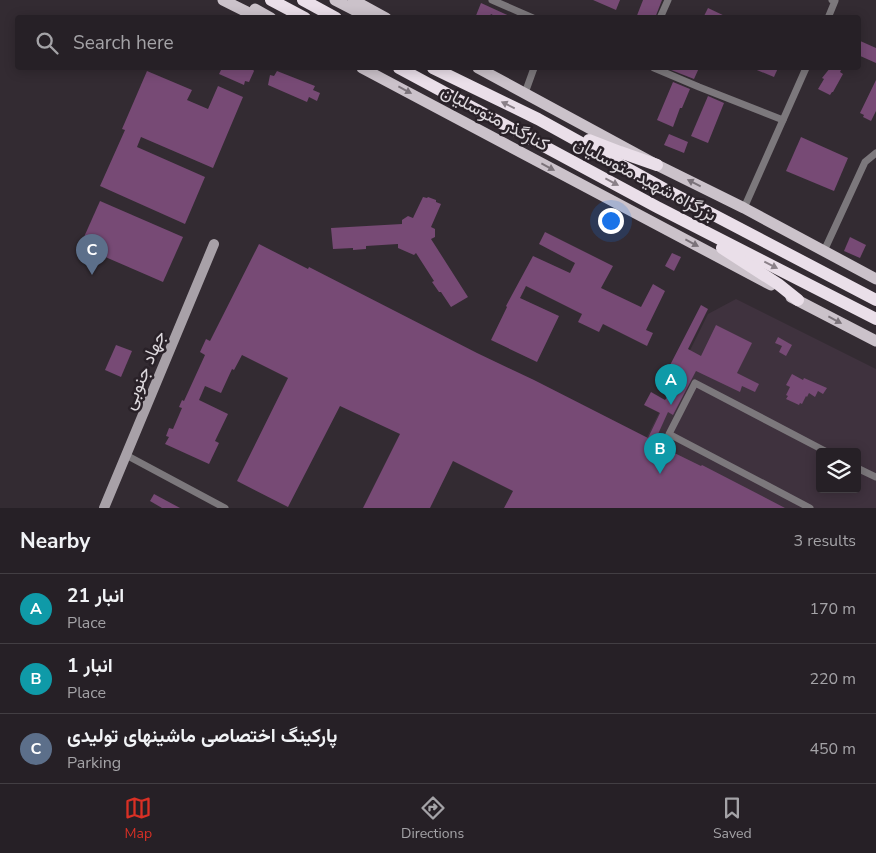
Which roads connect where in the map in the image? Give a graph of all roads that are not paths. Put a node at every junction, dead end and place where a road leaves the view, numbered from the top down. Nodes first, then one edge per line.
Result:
1 (223, 0) edge
2 (238, 0) edge
3 (271, 0) edge
4 (303, 0) edge
5 (335, 0) edge
6 (353, 0) edge
7 (492, 0) edge
8 (668, 0) edge
9 (832, 0) edge
10 (253, 15) edge
11 (266, 15) edge
12 (299, 15) edge
13 (330, 15) edge
14 (364, 15) edge
15 (380, 15) edge
16 (526, 15) edge
17 (661, 15) edge
18 (829, 15) edge
19 (366, 70) edge
20 (404, 70) edge
21 (437, 70) edge
22 (482, 70) edge
23 (533, 70) edge
24 (659, 70) edge
25 (805, 70) edge
26 (525, 93) junction
27 (538, 119) junction
28 (783, 120) junction
29 (876, 153) edge
30 (657, 165) junction
31 (657, 206) junction
32 (744, 208) junction
33 (214, 244) dead end
34 (824, 251) junction
35 (876, 279) edge
36 (798, 300) junction
37 (876, 300) edge
38 (876, 319) edge
39 (876, 341) edge
40 (819, 448) edge
41 (126, 455) junction
42 (861, 470) edge
43 (876, 477) edge
44 (104, 508) edge
45 (225, 508) edge
46 (810, 508) edge

1 - 10 main road
2 - 11 main road
3 - 12 highway
4 - 13 highway
5 - 14 main road
6 - 15 main road
7 - 16 street
8 - 17 street
9 - 18 street
19 -> 36 main road, کنارگذر متوسلیان
20 -> 31 highway, بزرگراه شهید متوسلیان
27 -> 21 highway, بزرگراه شهید متوسلیان
22 - 26 main road, کنارگذر متوسلیان
23 - 26 street
24 - 28 street
25 - 28 street
26 - 30 main road, کنارگذر متوسلیان
27 - 30 highway
27 - 37 highway, بزرگراه شهید متوسلیان
28 - 32 street
29 - 34 street
32 -> 30 main road, کنارگذر متوسلیان
31 - 36 highway
31 -> 38 highway, بزرگراه شهید متوسلیان
32 - 34 main road, کنارگذر متوسلیان
33 - 41 street, جهاد جنوبی
34 - 35 main road, کنارگذر متوسلیان
36 -> 39 main road, کنارگذر متوسلیان
40 - 46 street
41 - 44 street, جهاد جنوبی
41 - 45 street
42 - 43 street

